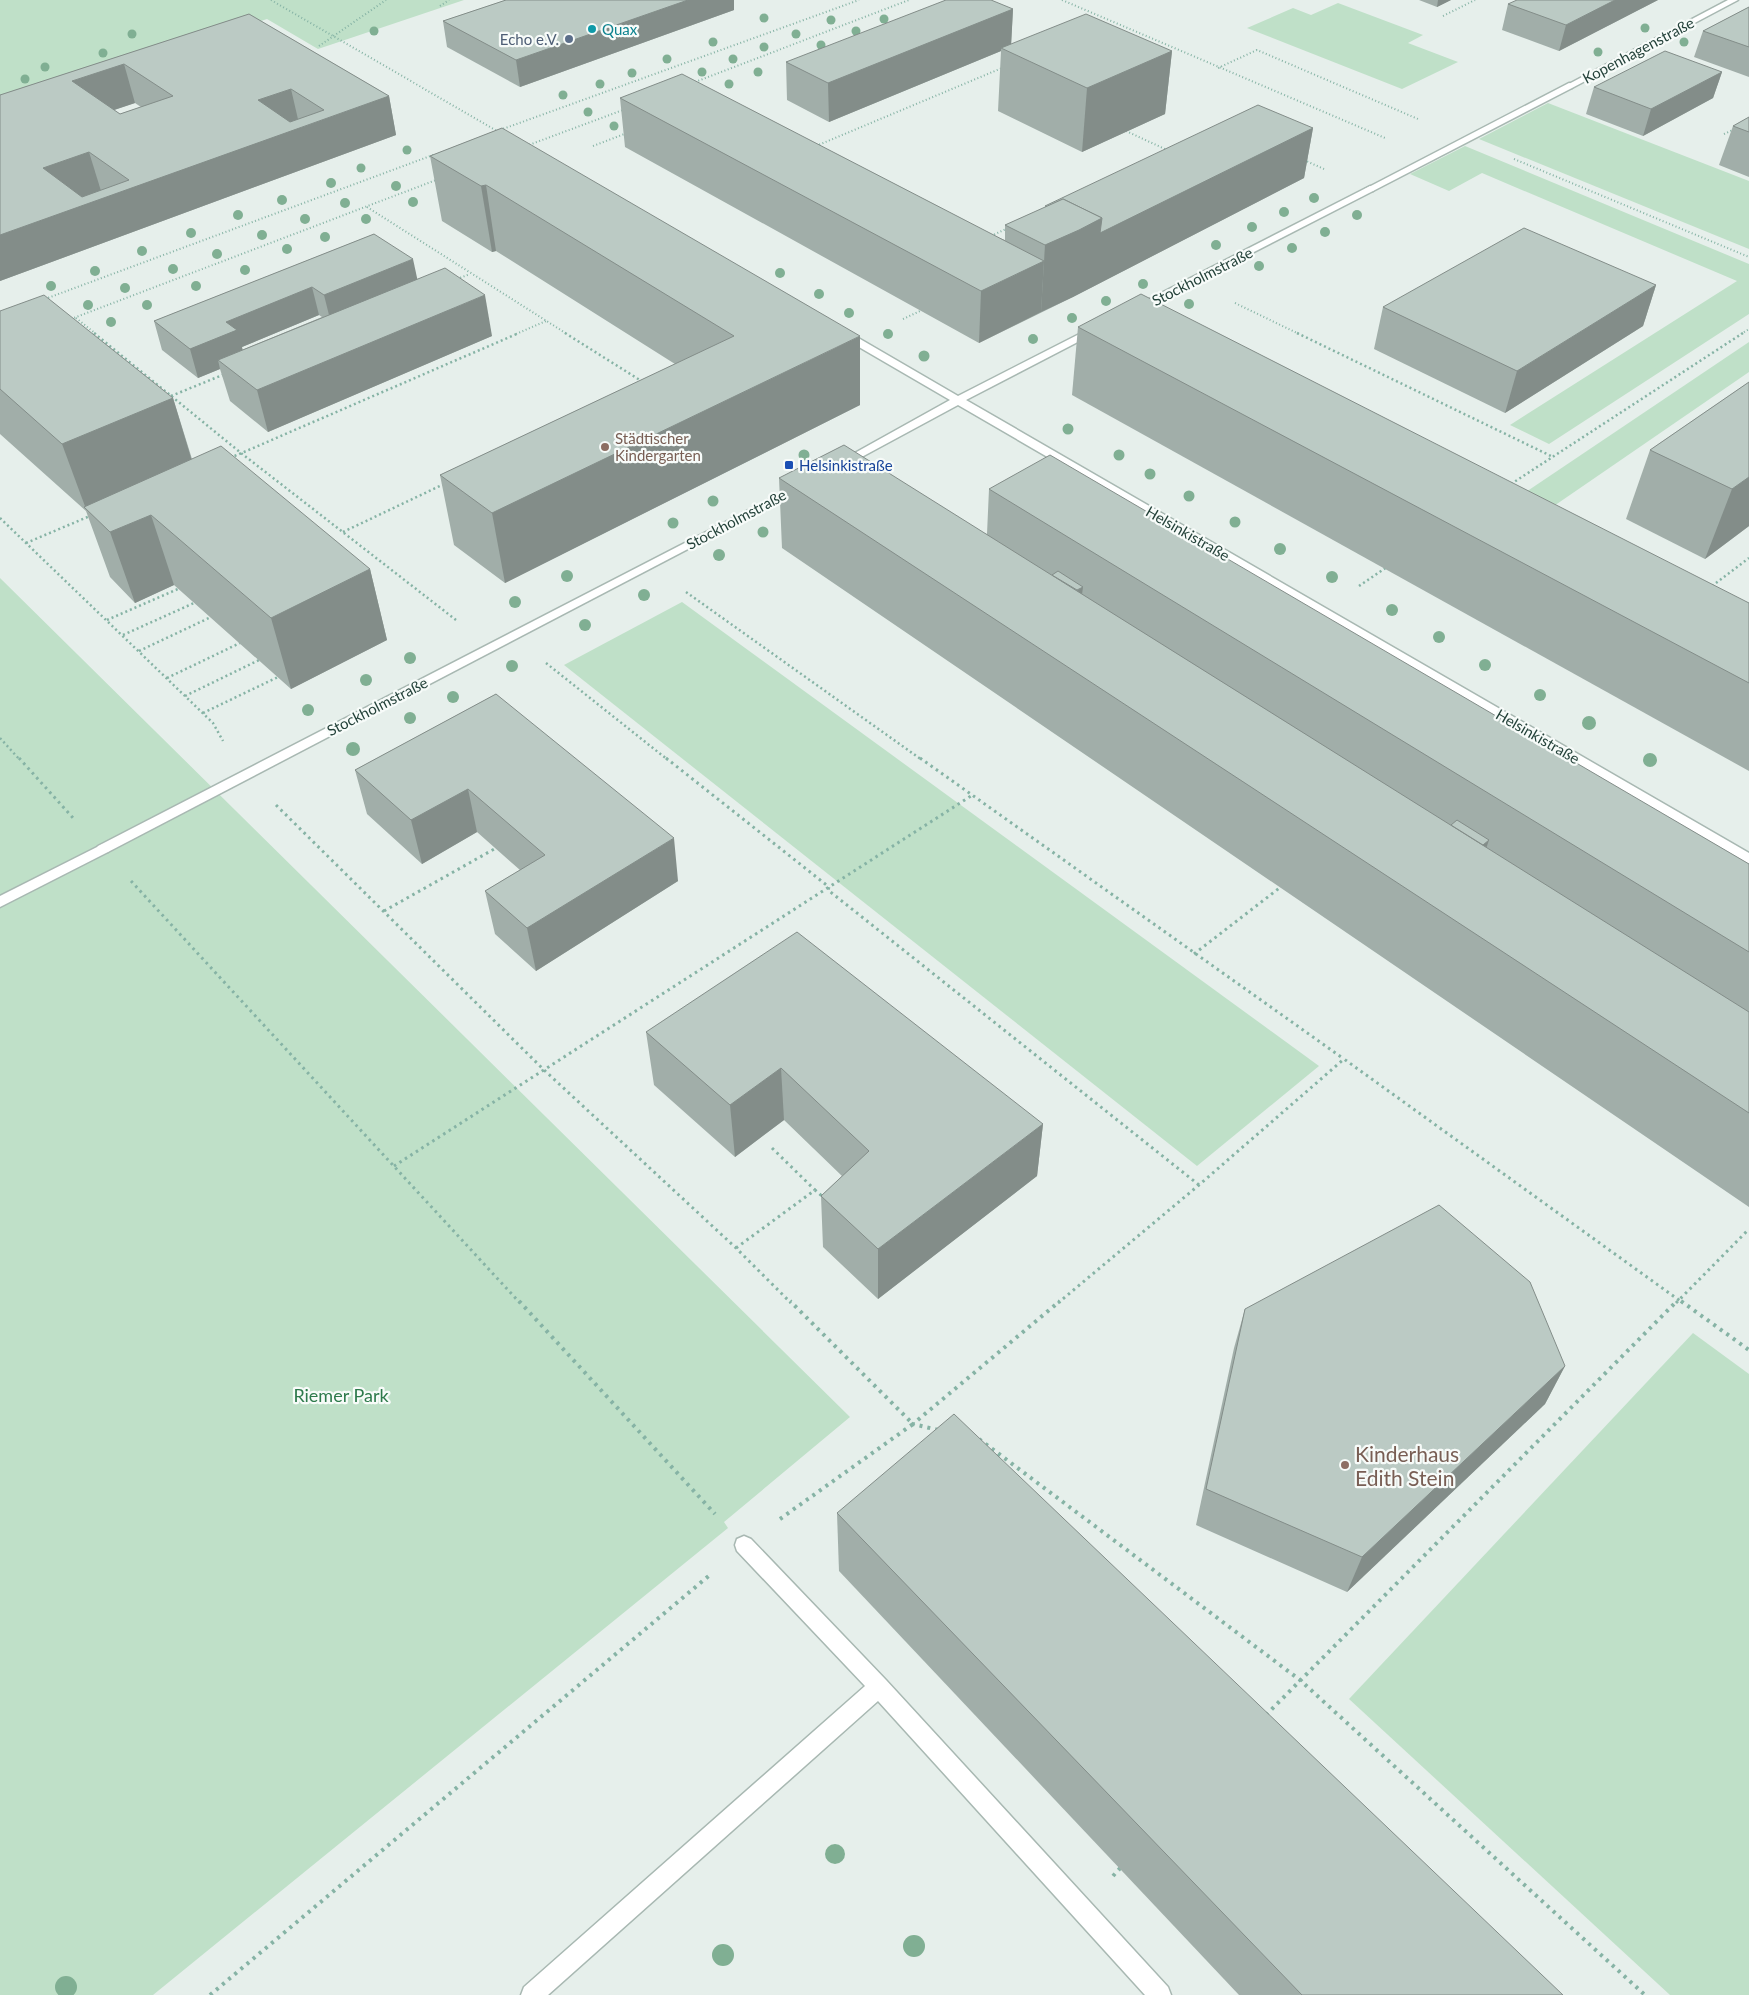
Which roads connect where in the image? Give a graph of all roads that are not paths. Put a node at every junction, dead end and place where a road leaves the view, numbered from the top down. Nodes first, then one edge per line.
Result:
1 (1734, 0) edge
2 (1466, 139) joint
3 (1128, 313) edge
4 (1106, 324) edge
5 (831, 326) edge
6 (961, 400) junction
7 (830, 470) edge
8 (813, 479) edge
9 (1749, 859) edge
10 (0, 902) edge
11 (744, 1546) road end
12 (879, 1687) junction
13 (532, 1995) edge
14 (1160, 1995) edge

1 - 2 street, Kopenhagenstraße
2 - 3 street, Stockholmstraße
4 - 6 street
5 - 6 street, Helsinkistraße
6 - 7 street
6 - 9 street, Helsinkistraße
8 - 10 street, Stockholmstraße
11 - 12 street
12 - 13 street
12 - 14 street

